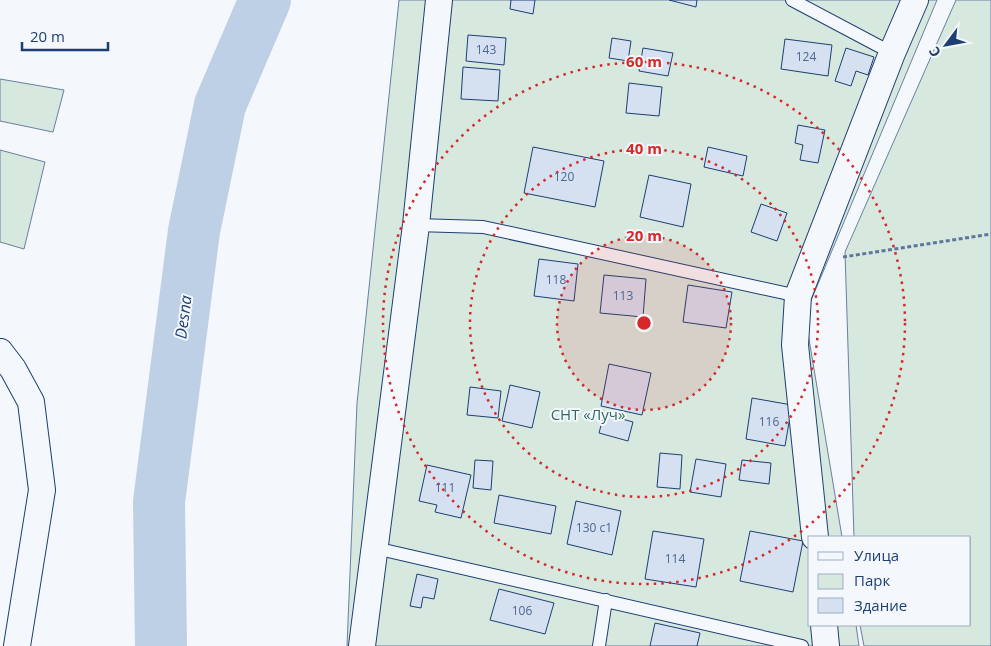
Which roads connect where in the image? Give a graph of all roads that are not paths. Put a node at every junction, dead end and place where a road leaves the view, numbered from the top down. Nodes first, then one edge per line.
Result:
1 (439, 0) edge
2 (792, 0) edge
3 (915, 0) edge
4 (892, 52) junction
5 (416, 225) junction
6 (798, 296) junction
7 (0, 352) edge
8 (815, 536) edge
9 (375, 548) junction
10 (606, 600) junction
11 (824, 626) edge
12 (17, 646) edge
13 (362, 646) edge
14 (599, 646) edge
15 (802, 646) edge
16 (826, 646) edge

1 - 5 street
2 - 4 lane
3 - 4 street
4 - 6 street
5 - 6 lane
5 - 9 street
6 - 8 street
7 - 12 street
9 - 10 lane
9 - 13 street
10 - 14 lane
10 - 15 lane
11 - 16 street

